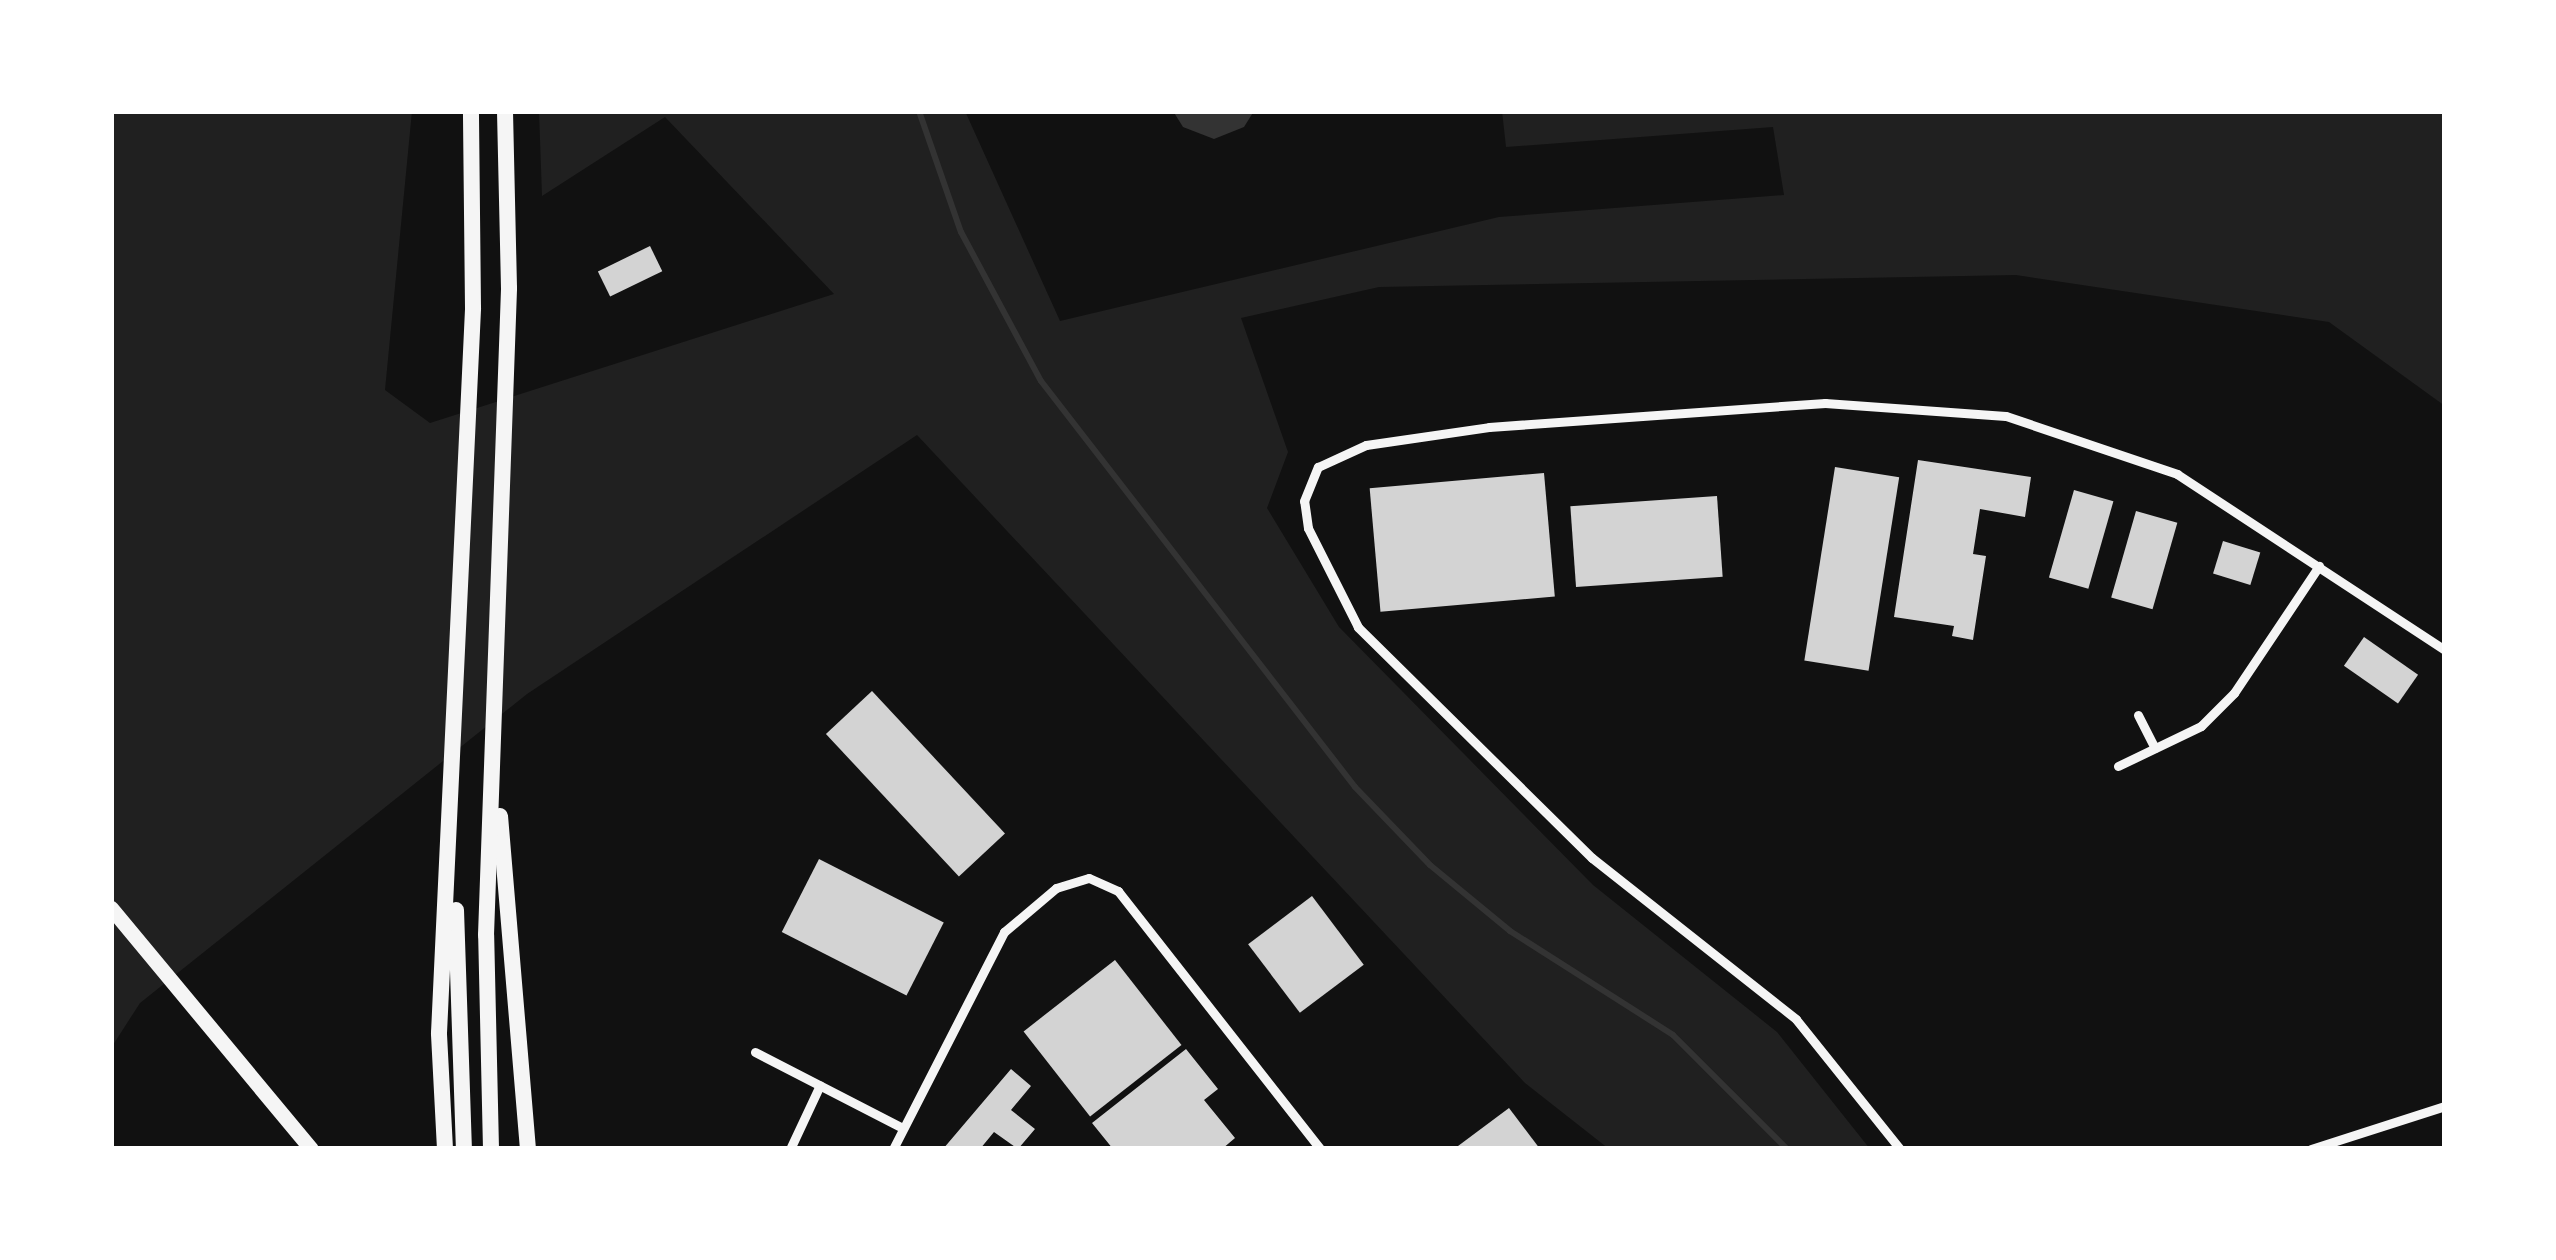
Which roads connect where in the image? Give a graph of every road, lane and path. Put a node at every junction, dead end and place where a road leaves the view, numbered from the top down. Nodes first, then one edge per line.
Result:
1 (471, 111) edge
2 (505, 111) edge
3 (2319, 566) junction
4 (2445, 650) edge
5 (2138, 716) dead end
6 (2156, 748) junction
7 (2118, 766) dead end
8 (454, 771) junction
9 (496, 791) junction
10 (111, 908) edge
11 (755, 1052) dead end
12 (820, 1085) junction
13 (2445, 1106) edge
14 (903, 1127) junction
15 (791, 1148) edge
16 (311, 1149) edge
17 (445, 1149) edge
18 (464, 1149) edge
19 (491, 1149) edge
20 (528, 1149) edge
21 (892, 1149) edge
22 (1320, 1149) edge
23 (1900, 1149) edge
24 (2311, 1149) edge

1 - 8 highway
2 - 9 highway
3 - 4 street
3 - 6 street
3 - 23 street
5 - 6 street
6 - 7 street
8 - 17 highway
8 - 18 highway
9 - 19 highway
9 - 20 highway
10 - 16 main road
11 - 12 street
12 - 14 street
12 - 15 street
13 - 24 street
14 - 21 street
14 - 22 street

